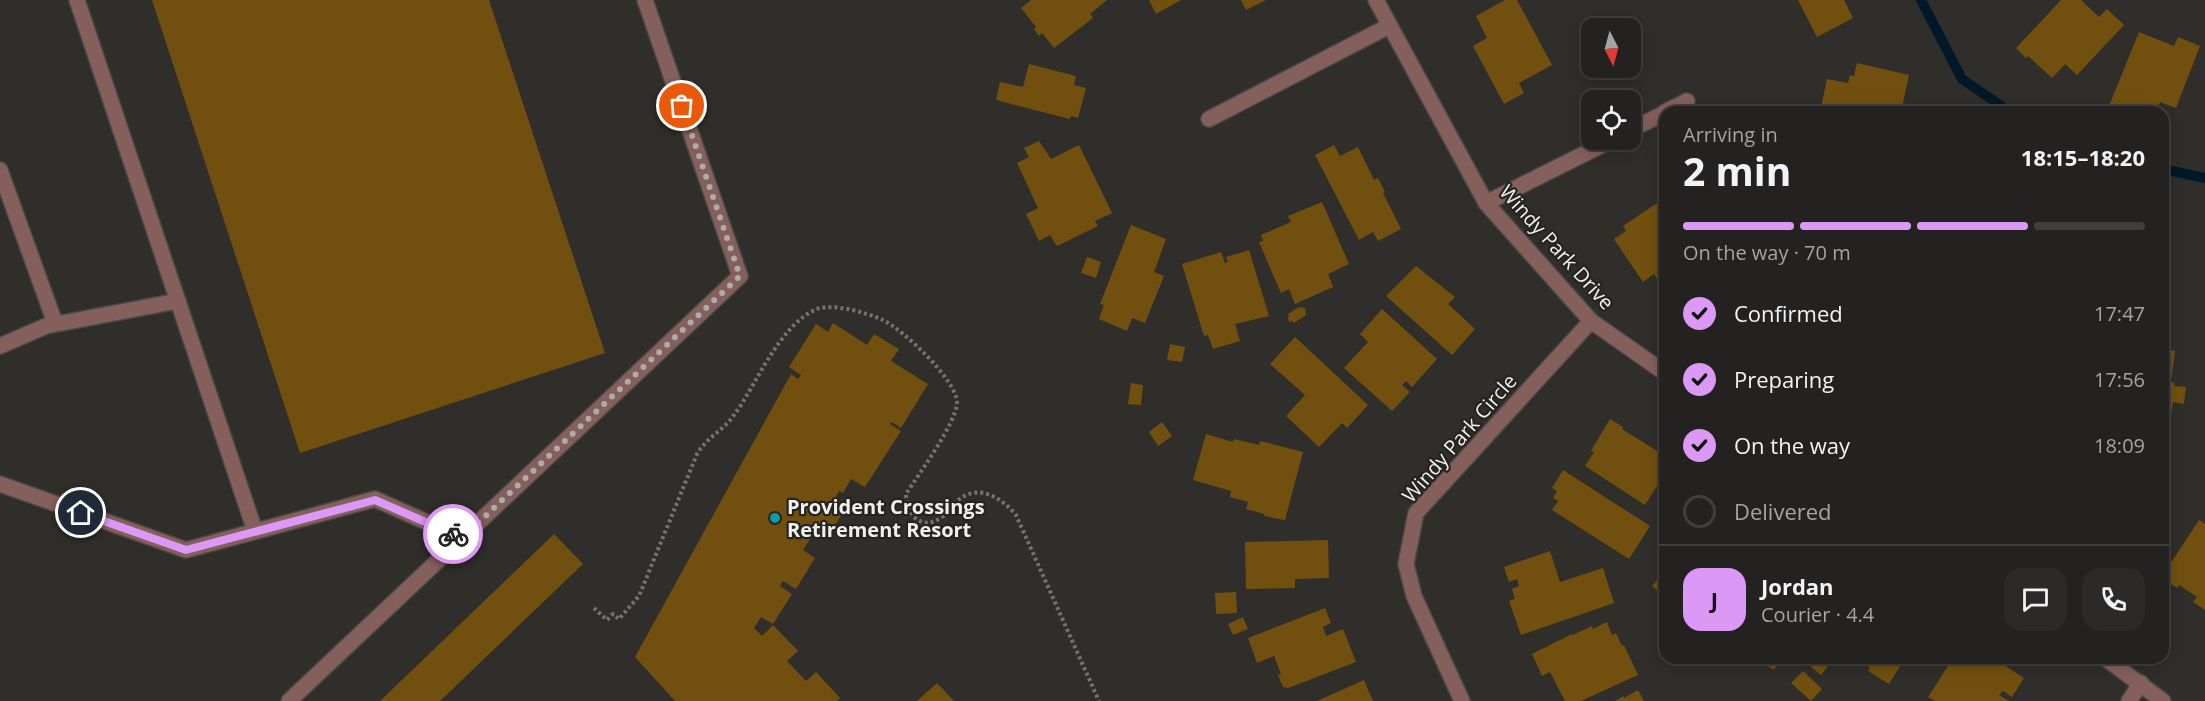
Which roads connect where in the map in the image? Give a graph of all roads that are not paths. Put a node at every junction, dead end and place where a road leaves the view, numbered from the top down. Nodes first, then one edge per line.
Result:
1 (77, 0) edge
2 (645, 0) edge
3 (1376, 0) edge
4 (1389, 26) junction
5 (1687, 101) dead end
6 (1678, 106) edge
7 (1659, 116) edge
8 (1209, 119) dead end
9 (1641, 125) edge
10 (1592, 150) edge
11 (0, 170) edge
12 (1486, 203) junction
13 (178, 301) junction
14 (1591, 321) junction
15 (56, 323) junction
16 (0, 345) edge
17 (1659, 369) edge
18 (0, 484) edge
19 (255, 531) junction
20 (462, 538) junction
21 (2114, 664) edge
22 (2141, 683) junction
23 (289, 701) edge
24 (1462, 701) edge
25 (2129, 701) edge
26 (2163, 701) edge

1 - 13 street
2 - 20 street
3 - 4 street, Windy Park Drive
4 - 8 street
4 - 12 street, Windy Park Drive
5 - 6 street
7 - 9 street
10 - 12 street
11 - 15 street
12 - 14 street, Windy Park Drive
13 - 15 street
13 - 19 street
14 - 17 street, Windy Park Drive
14 - 24 street, Windy Park Circle
15 - 16 street
18 - 19 street
19 - 20 street
20 - 23 street
21 - 22 street
22 - 25 street
22 - 26 street

